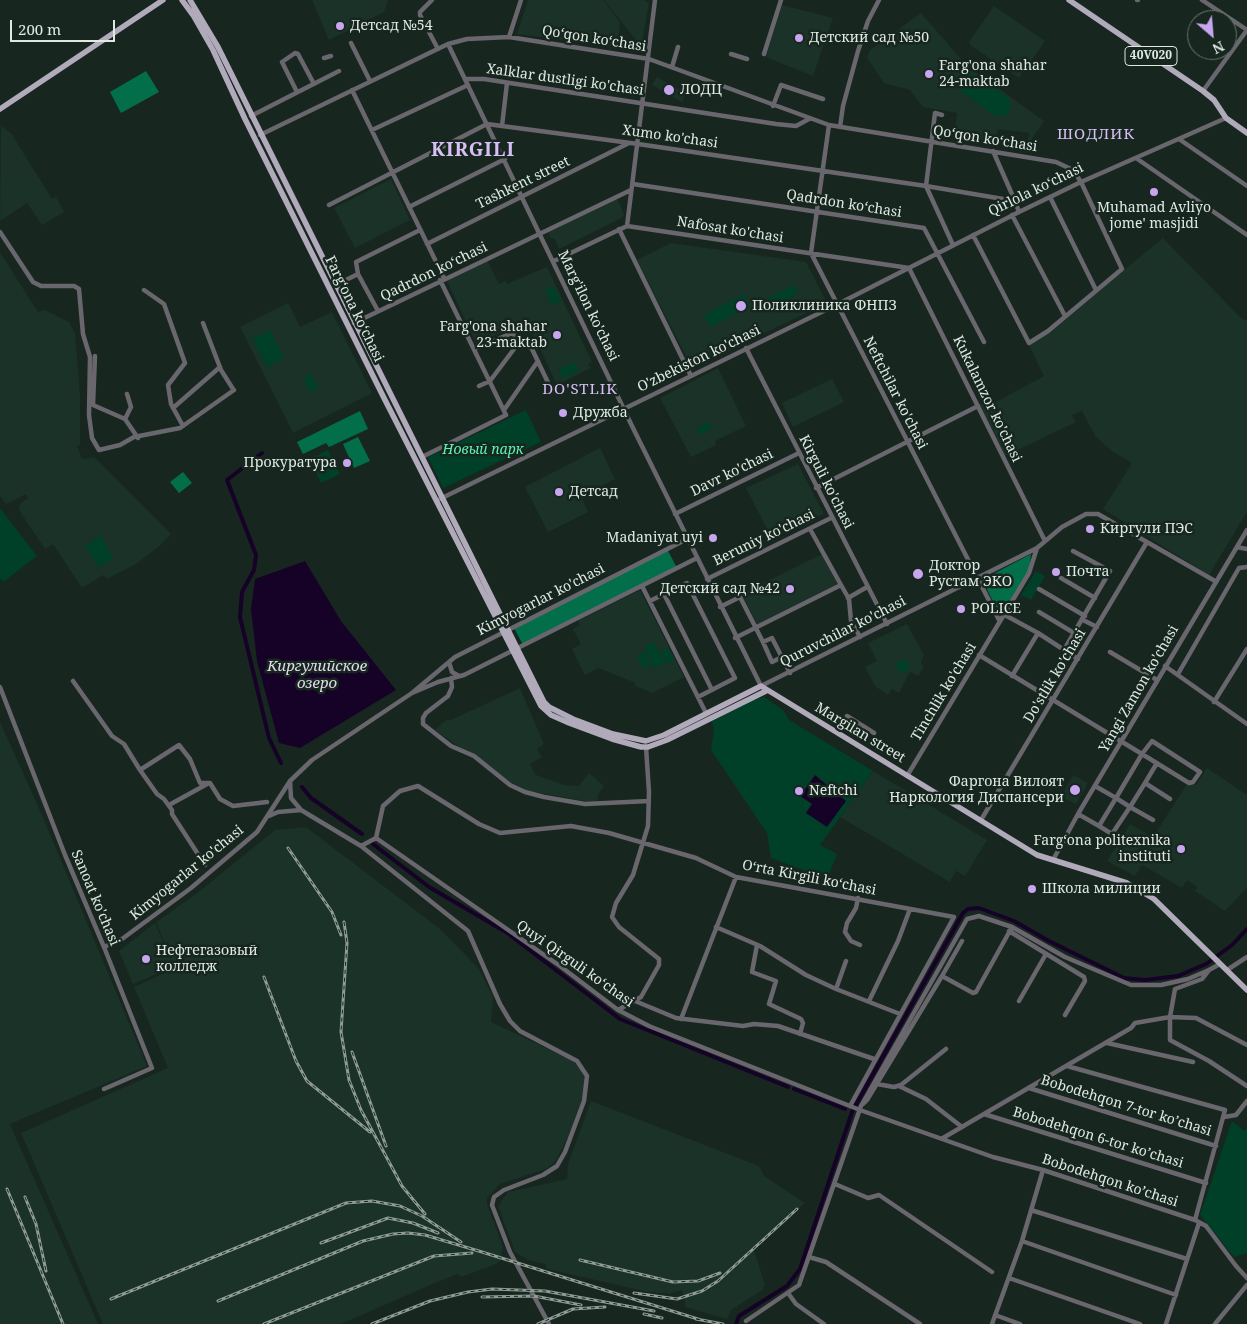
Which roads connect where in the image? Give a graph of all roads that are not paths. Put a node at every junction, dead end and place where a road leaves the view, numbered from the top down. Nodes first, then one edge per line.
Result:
1 (163, 0) edge
2 (182, 0) edge
3 (190, 0) edge
4 (432, 0) edge
5 (521, 0) edge
6 (655, 0) edge
7 (781, 0) edge
8 (879, 0) edge
9 (1069, 0) edge
10 (1202, 0) edge
11 (509, 38) junction
12 (351, 43) dead end
13 (448, 44) junction
14 (678, 47) dead end
15 (438, 49) junction
16 (731, 54) dead end
17 (764, 54) dead end
18 (332, 56) dead end
19 (324, 58) dead end
20 (649, 59) junction
21 (747, 59) dead end
22 (672, 68) junction
23 (339, 71) dead end
24 (465, 79) junction
25 (370, 82) junction
26 (507, 82) junction
27 (314, 84) junction
28 (468, 85) junction
29 (352, 90) junction
30 (1203, 91) junction
31 (298, 92) junction
32 (823, 99) dead end
33 (643, 103) junction
34 (773, 106) junction
35 (0, 109) edge
36 (942, 114) dead end
37 (251, 116) junction
38 (1226, 118) junction
39 (809, 120) junction
40 (487, 124) junction
41 (829, 125) junction
42 (502, 126) junction
43 (840, 127) junction
44 (372, 130) junction
45 (1247, 133) edge
46 (261, 135) junction
47 (254, 138) junction
48 (1179, 139) junction
49 (930, 142) junction
50 (629, 143) junction
51 (638, 144) junction
52 (993, 151) junction
53 (1136, 158) junction
54 (504, 159) junction
55 (823, 171) junction
56 (392, 173) junction
57 (1081, 182) junction
58 (632, 184) junction
59 (926, 186) junction
60 (1247, 186) edge
61 (631, 190) junction
62 (522, 196) junction
63 (1050, 197) junction
64 (1014, 202) junction
65 (329, 205) dead end
66 (409, 207) junction
67 (817, 210) junction
68 (1018, 212) junction
69 (1012, 215) junction
70 (627, 226) junction
71 (620, 229) junction
72 (420, 230) junction
73 (0, 232) edge
74 (541, 233) junction
75 (973, 235) junction
76 (1247, 235) edge
77 (427, 244) junction
78 (953, 245) junction
79 (811, 253) junction
80 (937, 253) junction
81 (554, 261) junction
82 (909, 268) junction
83 (358, 274) junction
84 (442, 279) junction
85 (336, 285) junction
86 (144, 290) dead end
87 (1096, 290) junction
88 (838, 304) junction
89 (378, 311) junction
90 (1065, 316) junction
91 (203, 323) dead end
92 (354, 323) junction
93 (520, 341) junction
94 (984, 342) dead end
95 (746, 348) junction
96 (474, 350) junction
97 (95, 356) dead end
98 (538, 361) junction
99 (220, 368) junction
100 (691, 376) junction
101 (490, 381) junction
102 (480, 386) dead end
103 (552, 391) dead end
104 (127, 394) dead end
105 (978, 406) junction
106 (173, 408) junction
107 (624, 409) junction
108 (504, 410) junction
109 (125, 418) junction
110 (183, 426) junction
111 (138, 438) junction
112 (907, 442) junction
113 (799, 453) junction
114 (422, 457) junction
115 (816, 488) junction
116 (439, 499) junction
117 (675, 514) junction
118 (831, 518) junction
119 (810, 528) junction
120 (1247, 530) edge
121 (687, 539) junction
122 (1045, 541) junction
123 (1147, 542) junction
124 (1237, 547) junction
125 (1037, 548) junction
126 (1247, 549) edge
127 (1073, 551) dead end
128 (697, 558) junction
129 (1247, 567) edge
130 (1061, 578) dead end
131 (707, 579) junction
132 (977, 579) junction
133 (1215, 581) junction
134 (840, 585) junction
135 (642, 586) junction
136 (867, 587) junction
137 (1039, 589) dead end
138 (664, 594) junction
139 (848, 598) junction
140 (1095, 598) junction
141 (650, 601) junction
142 (720, 607) junction
143 (1039, 612) dead end
144 (1003, 614) junction
145 (1084, 618) junction
146 (999, 620) junction
147 (887, 624) junction
148 (1097, 627) junction
149 (755, 628) junction
150 (505, 630) junction
151 (1074, 633) junction
152 (1038, 634) junction
153 (860, 637) junction
154 (735, 638) junction
155 (763, 642) junction
156 (1247, 649) edge
157 (514, 650) junction
158 (1064, 650) junction
159 (1110, 652) dead end
160 (979, 655) junction
161 (782, 656) junction
162 (1078, 659) junction
163 (449, 662) junction
164 (1165, 666) junction
165 (790, 672) junction
166 (1178, 674) junction
167 (460, 676) junction
168 (1012, 676) junction
169 (451, 678) junction
170 (1157, 680) junction
171 (73, 681) dead end
172 (761, 686) junction
173 (0, 687) edge
174 (712, 690) junction
175 (766, 691) junction
176 (412, 693) junction
177 (698, 698) junction
178 (1054, 701) junction
179 (1214, 702) junction
180 (706, 713) junction
181 (846, 716) dead end
182 (1247, 724) edge
183 (874, 733) dead end
184 (1122, 742) junction
185 (646, 747) junction
186 (1142, 754) junction
187 (1157, 763) junction
188 (140, 770) junction
189 (907, 776) junction
190 (290, 782) junction
191 (210, 783) junction
192 (1144, 783) junction
193 (1095, 786) junction
194 (1116, 798) junction
195 (1170, 798) dead end
196 (649, 801) junction
197 (266, 802) dead end
198 (169, 806) junction
199 (1130, 807) junction
200 (301, 810) junction
201 (1078, 814) junction
202 (267, 818) junction
203 (981, 820) junction
204 (1153, 820) dead end
205 (1099, 826) junction
206 (376, 838) junction
207 (643, 842) junction
208 (360, 846) junction
209 (1053, 860) junction
210 (205, 865) dead end
211 (736, 877) junction
212 (858, 898) junction
213 (910, 909) junction
214 (716, 927) junction
215 (1010, 929) junction
216 (962, 941) dead end
217 (757, 945) junction
218 (860, 945) dead end
219 (104, 947) junction
220 (1046, 954) junction
221 (1247, 956) edge
222 (846, 960) dead end
223 (1219, 962) junction
224 (1209, 970) junction
225 (1227, 970) junction
226 (942, 976) junction
227 (836, 989) junction
228 (1247, 990) edge
229 (869, 1001) junction
230 (1019, 1001) dead end
231 (635, 1002) junction
232 (618, 1010) junction
233 (900, 1014) junction
234 (1066, 1015) dead end
235 (1170, 1017) junction
236 (681, 1019) junction
237 (800, 1034) junction
238 (1107, 1042) junction
239 (1247, 1045) edge
240 (946, 1049) dead end
241 (874, 1059) junction
242 (1194, 1062) dead end
243 (1067, 1066) junction
244 (877, 1084) junction
245 (899, 1086) junction
246 (1247, 1086) edge
247 (1029, 1088) junction
248 (104, 1089) dead end
249 (1247, 1101) edge
250 (850, 1106) junction
251 (860, 1108) junction
252 (984, 1114) junction
253 (1224, 1117) junction
254 (962, 1127) junction
255 (944, 1138) junction
256 (1216, 1146) junction
257 (1043, 1170) junction
258 (1206, 1183) junction
259 (835, 1184) junction
260 (1031, 1210) junction
261 (1197, 1221) junction
262 (1022, 1241) junction
263 (809, 1257) junction
264 (1186, 1259) junction
265 (992, 1272) dead end
266 (1009, 1278) junction
267 (1247, 1278) edge
268 (1247, 1285) edge
269 (788, 1293) junction
270 (1176, 1295) junction
271 (995, 1315) junction
272 (746, 1321) dead end
273 (548, 1324) edge
274 (824, 1324) edge
275 (920, 1324) edge
276 (992, 1324) edge
277 (1020, 1324) edge
278 (1140, 1324) edge
279 (1166, 1324) edge
280 (1214, 1324) edge

1 - 35 main road
2 - 47 main road, Fargʻona koʻchasi
3 - 37 main road, Fargʻona koʻchasi
4 - 15 street
5 - 11 street
6 - 20 street
7 - 17 street
8 - 43 street
9 - 30 main road, 40V020
10 - 30 street
11 - 13 street, Qoʻqon koʻchasi
11 - 20 street, Qoʻqon koʻchasi
12 - 25 street
13 - 15 street, Qoʻqon koʻchasi
13 - 24 street, Marg'ilon ko'chasi
14 - 22 street
15 - 25 street, Qoʻqon koʻchasi
16 - 21 street
18 - 19 street
20 - 22 street, Qoʻqon koʻchasi
20 - 33 street
22 - 34 street, Qoʻqon koʻchasi
23 - 27 street
24 - 26 street, Xalklar dustligi ko'chasi
24 - 28 street, Marg'ilon ko'chasi
25 - 29 street, Qoʻqon koʻchasi
26 - 33 street, Xalklar dustligi ko'chasi
26 - 42 street
27 - 31 street
27 - 31 street
28 - 40 street, Marg'ilon ko'chasi
28 - 44 street, Xalklar dustligi ko'chasi
29 - 44 street
29 - 46 street, Qoʻqon koʻchasi
30 - 38 main road, 40V020
31 - 37 street
32 - 34 street
33 - 39 street, Xalklar dustligi ko'chasi
33 - 51 street
34 - 39 street, Qoʻqon koʻchasi
36 - 49 street
37 - 46 main road, Fargʻona koʻchasi
38 - 45 main road, 40V020
38 - 48 street, Qirlola koʻchasi
39 - 41 street, Qoʻqon koʻchasi
40 - 42 street, Xumo ko'chasi
40 - 54 street, Marg'ilon ko'chasi
40 - 56 street
41 - 43 street, Qoʻqon koʻchasi
41 - 55 street
42 - 50 street, Xumo ko'chasi
43 - 49 street, Qoʻqon koʻchasi
44 - 56 street
46 - 47 street, Qoʻqon koʻchasi
46 - 85 main road, Fargʻona koʻchasi
47 - 116 main road, Fargʻona koʻchasi
48 - 53 street, Qirlola koʻchasi
48 - 60 street
49 - 52 street, Qoʻqon koʻchasi
49 - 59 street
50 - 51 street, Xumo ko'chasi
50 - 62 street, Tashkent street
51 - 55 street, Xumo ko'chasi
51 - 58 street
52 - 57 street, Qoʻqon koʻchasi
52 - 64 street
53 - 57 street, Qirlola koʻchasi
53 - 76 street
54 - 62 street, Marg'ilon ko'chasi
54 - 66 street
55 - 59 street, Xumo ko'chasi
55 - 67 street
56 - 65 street
56 - 66 street
57 - 63 street, Qirlola koʻchasi
57 - 87 street
58 - 61 street
58 - 67 street, Qadrdon koʻchasi
59 - 64 street, Xumo ko'chasi
59 - 78 street
61 - 70 street
61 - 74 street, Qadrdon koʻchasi
62 - 74 street, Marg'ilon ko'chasi
62 - 77 street, Tashkent street
63 - 68 street, Qirlola koʻchasi
63 - 87 street
64 - 68 street
66 - 72 street
67 - 79 street
67 - 80 street, Qadrdon koʻchasi
68 - 69 street, Qirlola koʻchasi
69 - 75 street, Qirlola koʻchasi
69 - 90 street
70 - 71 street
70 - 79 street, Nafosat ko'chasi
71 - 81 street
71 - 100 street
72 - 77 street
72 - 83 street
73 - 111 street
74 - 81 street, Marg'ilon ko'chasi
74 - 84 street, Qadrdon koʻchasi
75 - 78 street, Qirlola koʻchasi
75 - 90 street
77 - 84 street
78 - 80 street, Qirlola koʻchasi
79 - 82 street, Nafosat ko'chasi
79 - 88 street, Neftchilar ko'chasi
80 - 82 street, Qirlola koʻchasi
80 - 94 street, Qadrdon koʻchasi
81 - 107 street, Marg'ilon ko'chasi
82 - 88 street, Qirlola koʻchasi
82 - 105 street, Kukalamzor ko'chasi
83 - 85 street
83 - 89 street
84 - 89 street, Qadrdon koʻchasi
84 - 96 street
85 - 92 main road, Fargʻona koʻchasi
86 - 106 street
87 - 90 street
88 - 95 street, O'zbekiston ko'chasi
88 - 112 street, Neftchilar ko'chasi
89 - 92 street, Qadrdon koʻchasi
91 - 99 street
92 - 114 main road, Fargʻona koʻchasi
93 - 96 street
93 - 98 street
93 - 101 street
95 - 100 street, O'zbekiston ko'chasi
95 - 113 street, Kirguli ko'chasi
96 - 101 street
97 - 109 street
98 - 103 street
98 - 108 street
99 - 106 street
99 - 110 street
100 - 107 street, O'zbekiston ko'chasi
101 - 102 street
101 - 108 street
104 - 109 street
105 - 112 street
105 - 122 street, Kukalamzor ko'chasi
106 - 110 street
107 - 116 street, O'zbekiston ko'chasi
107 - 117 street, Marg'ilon ko'chasi
108 - 114 street
109 - 111 street
110 - 111 street
112 - 115 street
112 - 132 street, Neftchilar ko'chasi
113 - 115 street, Kirguli ko'chasi
113 - 117 street, Davr ko'chasi
114 - 116 main road, Fargʻona koʻchasi
115 - 118 street, Kirguli ko'chasi
116 - 150 main road, Fargʻona koʻchasi
117 - 121 street, Marg'ilon ko'chasi
118 - 119 street, Beruniy ko'chasi
118 - 136 street, Kirguli ko'chasi
119 - 131 street, Beruniy ko'chasi
119 - 134 street
120 - 124 street, Yangi Zamon ko'chasi
121 - 128 street, Marg'ilon ko'chasi
121 - 150 street, Kimyogarlar ko'chasi
122 - 123 street, Quruvchilar ko'chasi
122 - 125 street, Quruvchilar ko'chasi
123 - 133 street, Quruvchilar ko'chasi
123 - 148 street, Do'stlik ko'chasi
124 - 126 street
124 - 133 street, Yangi Zamon ko'chasi
125 - 132 street, Quruvchilar ko'chasi
125 - 144 street, Tinchlik ko'chasi
127 - 140 street
128 - 131 street, Marg'ilon ko'chasi
128 - 135 street, Kimyogarlar ko'chasi
129 - 166 street
130 - 140 street
131 - 142 street, Marg'ilon ko'chasi
132 - 146 street
132 - 147 street, Quruvchilar ko'chasi
133 - 164 street, Yangi Zamon ko'chasi
134 - 139 street
134 - 149 street
135 - 141 street
135 - 157 street, Kimyogarlar ko'chasi
136 - 139 street
136 - 147 street, Kirguli ko'chasi
137 - 145 street
138 - 141 street
138 - 174 street
138 - 174 street
139 - 153 street
140 - 145 street
141 - 177 street
142 - 149 street
142 - 154 street, Marg'ilon ko'chasi
143 - 151 street
144 - 146 street, Tinchlik ko'chasi
144 - 152 street
145 - 148 street
145 - 151 street
146 - 160 street, Tinchlik ko'chasi
147 - 153 street, Quruvchilar ko'chasi
148 - 162 street, Do'stlik ko'chasi
149 - 154 street
149 - 155 street
150 - 157 main road, Quruvchilar ko'chasi
150 - 163 street, Kimyogarlar ko'chasi
151 - 158 street
152 - 158 street
152 - 168 street
153 - 165 street, Quruvchilar ko'chasi
154 - 172 street, Marg'ilon ko'chasi
155 - 161 street
155 - 161 street
156 - 179 street
157 - 167 street, Kimyogarlar ko'chasi
157 - 180 main road, Quruvchilar ko'chasi
157 - 185 main road, Quruvchilar ko'chasi
158 - 162 street
159 - 170 street
160 - 168 street
160 - 189 street, Tinchlik ko'chasi
161 - 165 street
162 - 178 street, Do'stlik ko'chasi
163 - 167 street
163 - 176 street, Kimyogarlar ko'chasi
164 - 166 street
164 - 170 street, Yangi Zamon ko'chasi
165 - 172 street, Quruvchilar ko'chasi
166 - 179 street
167 - 169 street, Kimyogarlar ko'chasi
168 - 178 street
169 - 176 street, Kimyogarlar ko'chasi
169 - 196 street
170 - 184 street, Yangi Zamon ko'chasi
171 - 188 street
172 - 175 main road, Margilan street
172 - 180 main road, Quruvchilar ko'chasi
173 - 219 street, Sanoat ko'chasi
174 - 177 street
175 - 185 main road
175 - 189 main road, Margilan street
176 - 190 street, Kimyogarlar ko'chasi
177 - 180 street
178 - 184 street
178 - 203 street, Do'stlik ko'chasi
179 - 182 street
181 - 183 street
184 - 186 street
184 - 193 street, Yangi Zamon ko'chasi
185 - 196 street
186 - 187 street
186 - 187 street
186 - 194 street
187 - 192 street
188 - 191 street
188 - 198 street
189 - 203 main road, Margilan street
190 - 200 street
190 - 202 street, Kimyogarlar ko'chasi
191 - 197 street
191 - 198 street
192 - 195 street
192 - 199 street
193 - 194 street
193 - 201 street, Yangi Zamon ko'chasi
194 - 199 street
194 - 205 street
196 - 207 street
198 - 210 street
199 - 204 street
199 - 205 street
200 - 202 street
200 - 208 street
201 - 205 street
201 - 209 street, Yangi Zamon ko'chasi
202 - 219 street, Kimyogarlar ko'chasi
203 - 209 main road, Margilan street
206 - 207 street, Oʻrta Kirgili koʻchasi
206 - 208 street
206 - 232 street, Quyi Qirguli koʻchasi
207 - 211 street, Oʻrta Kirgili koʻchasi
207 - 231 street
208 - 273 street
209 - 223 main road, Margilan street
211 - 212 street, Oʻrta Kirgili koʻchasi
211 - 214 street
212 - 213 street, Oʻrta Kirgili koʻchasi
212 - 218 street
213 - 229 street
213 - 233 street, Oʻrta Kirgili koʻchasi
214 - 217 street
214 - 236 street
215 - 220 street
215 - 224 street
215 - 226 street
215 - 251 street
216 - 226 street
217 - 227 street
217 - 237 street
219 - 248 street, Sanoat ko'chasi
220 - 230 street
220 - 234 street
221 - 225 street
222 - 227 street
223 - 224 street
223 - 225 main road, Margilan street
224 - 235 street
225 - 228 main road, Margilan street
226 - 244 street
227 - 229 street
229 - 233 street
231 - 232 street
231 - 236 street
232 - 250 street, Quyi Qirguli koʻchasi
233 - 241 street, Oʻrta Kirgili koʻchasi
235 - 238 street
235 - 239 street
235 - 246 street
236 - 237 street
237 - 241 street
238 - 242 street
238 - 243 street
240 - 245 street
241 - 250 street, Oʻrta Kirgili koʻchasi
243 - 247 street
243 - 253 street
244 - 245 street
244 - 251 street
245 - 254 street
247 - 252 street
247 - 256 street, Bobodehqon 7-tor koʼchasi
249 - 253 street
250 - 251 street, Quyi Qirguli koʻchasi
251 - 255 street, Bobodehqon koʼchasi
251 - 259 street
252 - 254 street
252 - 258 street, Bobodehqon 6-tor koʼchasi
253 - 256 street
254 - 255 street
255 - 257 street, Bobodehqon koʼchasi
256 - 258 street
257 - 260 street
257 - 261 street, Bobodehqon koʼchasi
258 - 261 street
259 - 263 street
259 - 265 street
260 - 262 street
260 - 264 street
261 - 264 street
261 - 267 street, Bobodehqon koʼchasi
262 - 266 street
262 - 270 street
263 - 269 street
263 - 275 street
264 - 270 street
266 - 271 street
266 - 278 street
268 - 280 street
269 - 272 street
269 - 274 street
270 - 279 street
271 - 276 street
271 - 277 street

